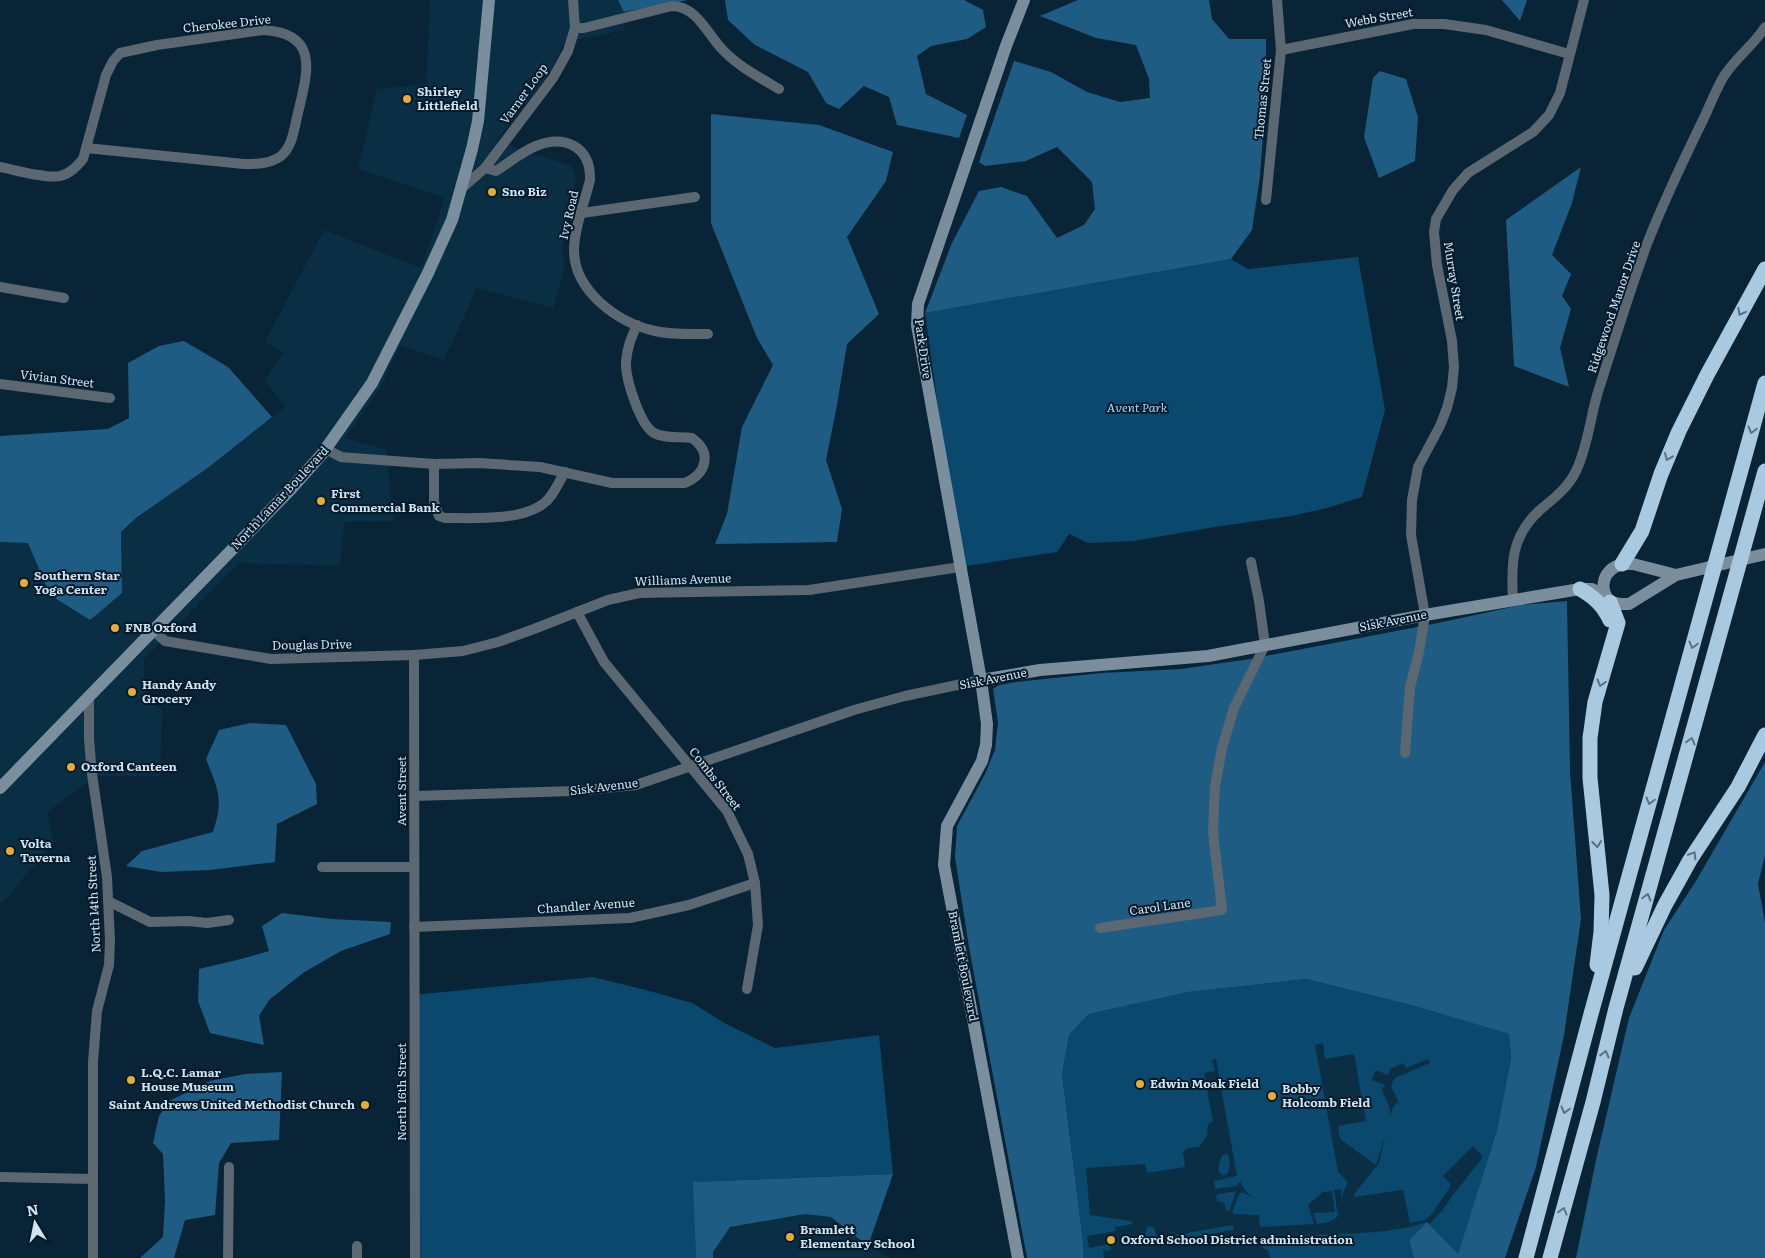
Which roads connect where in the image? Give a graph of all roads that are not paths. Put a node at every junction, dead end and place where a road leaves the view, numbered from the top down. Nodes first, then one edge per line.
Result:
1 (489, 0) edge
2 (573, 0) edge
3 (1024, 0) edge
4 (1277, 0) edge
5 (1584, 0) edge
6 (1765, 27) edge
7 (575, 28) junction
8 (1280, 50) junction
9 (1569, 54) junction
10 (778, 89) dead end
11 (86, 148) junction
12 (0, 167) edge
13 (485, 168) junction
14 (462, 188) junction
15 (695, 197) dead end
16 (1266, 200) dead end
17 (582, 213) junction
18 (1765, 269) edge
19 (0, 287) edge
20 (64, 298) dead end
21 (636, 325) junction
22 (708, 334) dead end
23 (1765, 383) edge
24 (0, 384) edge
25 (110, 398) dead end
26 (326, 449) junction
27 (434, 464) junction
28 (1765, 470) edge
29 (564, 472) junction
30 (1765, 554) edge
31 (1251, 562) dead end
32 (1622, 564) junction
33 (960, 567) junction
34 (1676, 575) junction
35 (1605, 576) junction
36 (1580, 589) junction
37 (1608, 599) junction
38 (1513, 600) junction
39 (578, 612) junction
40 (1425, 615) junction
41 (154, 631) junction
42 (1614, 636) junction
43 (1265, 645) junction
44 (414, 655) junction
45 (981, 680) junction
46 (89, 697) junction
47 (1765, 735) edge
48 (1405, 753) dead end
49 (691, 767) junction
50 (0, 788) edge
51 (415, 796) junction
52 (414, 866) junction
53 (322, 867) dead end
54 (755, 884) junction
55 (108, 902) junction
56 (229, 920) dead end
57 (414, 927) junction
58 (1100, 928) dead end
59 (747, 989) dead end
60 (1616, 1008) junction
61 (1591, 1014) junction
62 (229, 1167) dead end
63 (0, 1177) edge
64 (93, 1179) junction
65 (357, 1246) dead end
66 (93, 1258) edge
67 (228, 1258) edge
68 (357, 1258) edge
69 (415, 1258) edge
70 (1018, 1258) edge
71 (1526, 1258) edge
72 (1550, 1258) edge

1 - 14 street, North Lamar Boulevard
2 - 7 street, Varner Loop
3 - 33 street, Park Drive
4 - 8 street, Thomas Street
5 - 9 street, Murray Street
6 - 38 street, Ridgewood Manor Drive
7 - 10 street
7 - 13 street, Varner Loop
8 - 9 street, Webb Street
8 - 16 street, Thomas Street
9 - 40 street, Murray Street
11 - 11 street, Cherokee Drive
11 - 12 street, Cherokee Drive
13 - 14 street, Varner Loop
13 - 17 street, Ivy Road
14 - 26 street, North Lamar Boulevard
15 - 17 street
17 - 21 street, Ivy Road
18 -> 32 highway
19 - 20 street
21 - 22 street, Ivy Road
21 - 29 street
23 -> 61 highway
24 - 25 street, Vivian Street
26 - 27 street
26 - 41 street, North Lamar Boulevard
27 - 29 street
27 - 29 street
60 -> 28 highway
30 - 34 street, Sisk Avenue
31 - 43 street
32 - 34 street, Sisk Avenue
32 - 35 street, Sisk Avenue
33 - 39 street, Williams Avenue
33 - 45 street, Park Drive
34 - 37 street, Sisk Avenue
35 - 36 street, Sisk Avenue
35 - 37 street
36 - 37 street, Sisk Avenue
36 - 38 street, Sisk Avenue
36 - 42 highway
37 - 42 highway
38 - 40 street, Sisk Avenue
39 - 44 street, Williams Avenue
39 - 49 street, Combs Street
40 - 43 street, Sisk Avenue
40 - 48 street, Murray Street
41 - 44 street, Douglas Drive
41 - 46 street, North Lamar Boulevard
42 -> 61 highway
43 - 45 street, Sisk Avenue
43 - 58 street, Carol Lane
44 - 51 street, Avent Street
45 - 49 street, Sisk Avenue
45 - 70 street, Bramlett Boulevard
46 - 50 street, North Lamar Boulevard
46 - 55 street, North 14th Street
60 -> 47 highway
49 - 51 street, Sisk Avenue
49 - 54 street, Combs Street
51 - 52 street, Avent Street
52 - 53 street
52 - 57 street, Avent Street
54 - 57 street, Chandler Avenue
54 - 59 street, Combs Street
55 - 56 street
55 - 64 street, North 14th Street
57 - 69 street, North 16th Street
72 -> 60 highway
61 -> 71 highway
62 - 67 street
63 - 64 street
64 - 66 street, North 14th Street
65 - 68 street

